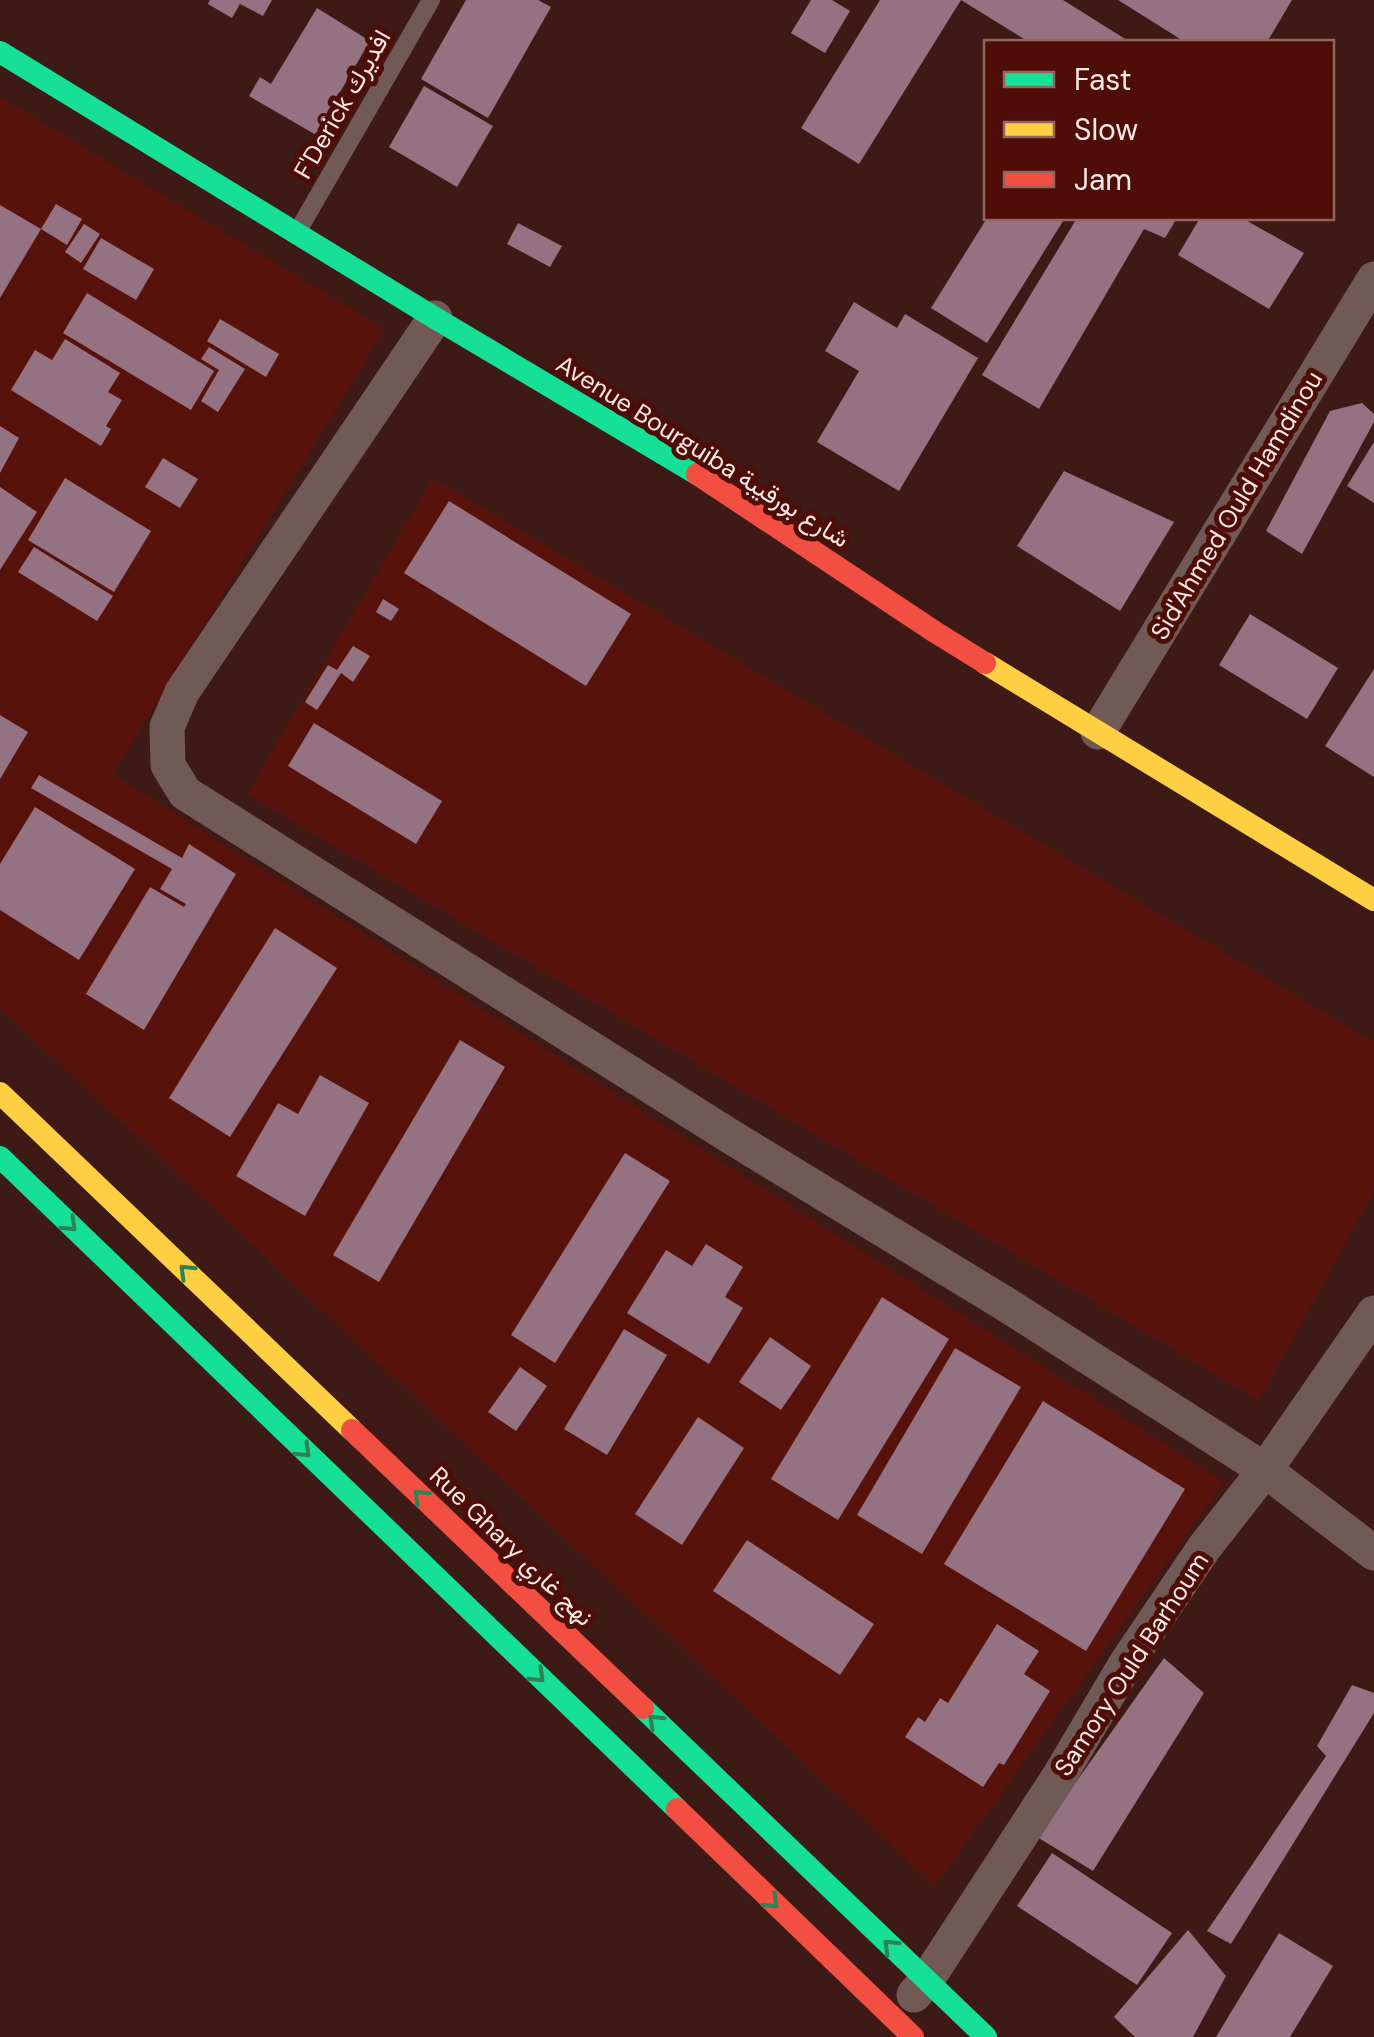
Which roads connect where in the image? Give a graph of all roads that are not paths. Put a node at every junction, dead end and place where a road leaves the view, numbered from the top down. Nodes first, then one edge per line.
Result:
1 (431, 0) edge
2 (0, 52) edge
3 (297, 232) junction
4 (1374, 279) edge
5 (434, 318) junction
6 (1098, 732) junction
7 (1374, 900) edge
8 (0, 1093) edge
9 (0, 1157) edge
10 (1374, 1312) edge
11 (1265, 1470) junction
12 (1374, 1553) edge
13 (926, 1981) junction
14 (893, 2031) edge
15 (986, 2037) edge

1 - 3 lane, F'Derick افديرك
2 - 3 main road, Avenue Bourguiba شارع بورقيبة
3 - 5 main road, Avenue Bourguiba شارع بورقيبة
4 - 6 street, Sid'Ahmed Ould Hamdinou
5 - 6 main road, Avenue Bourguiba شارع بورقيبة
5 - 11 street
6 - 7 main road, Avenue Bourguiba شارع بورقيبة
13 -> 8 main road, Rue Ghary نهج غاري
9 -> 14 main road
10 - 11 street, Samory Ould Barhoum
11 - 12 street
11 - 13 street, Samory Ould Barhoum
13 - 14 street, Samory Ould Barhoum
13 - 15 main road, Rue Ghary نهج غاري

